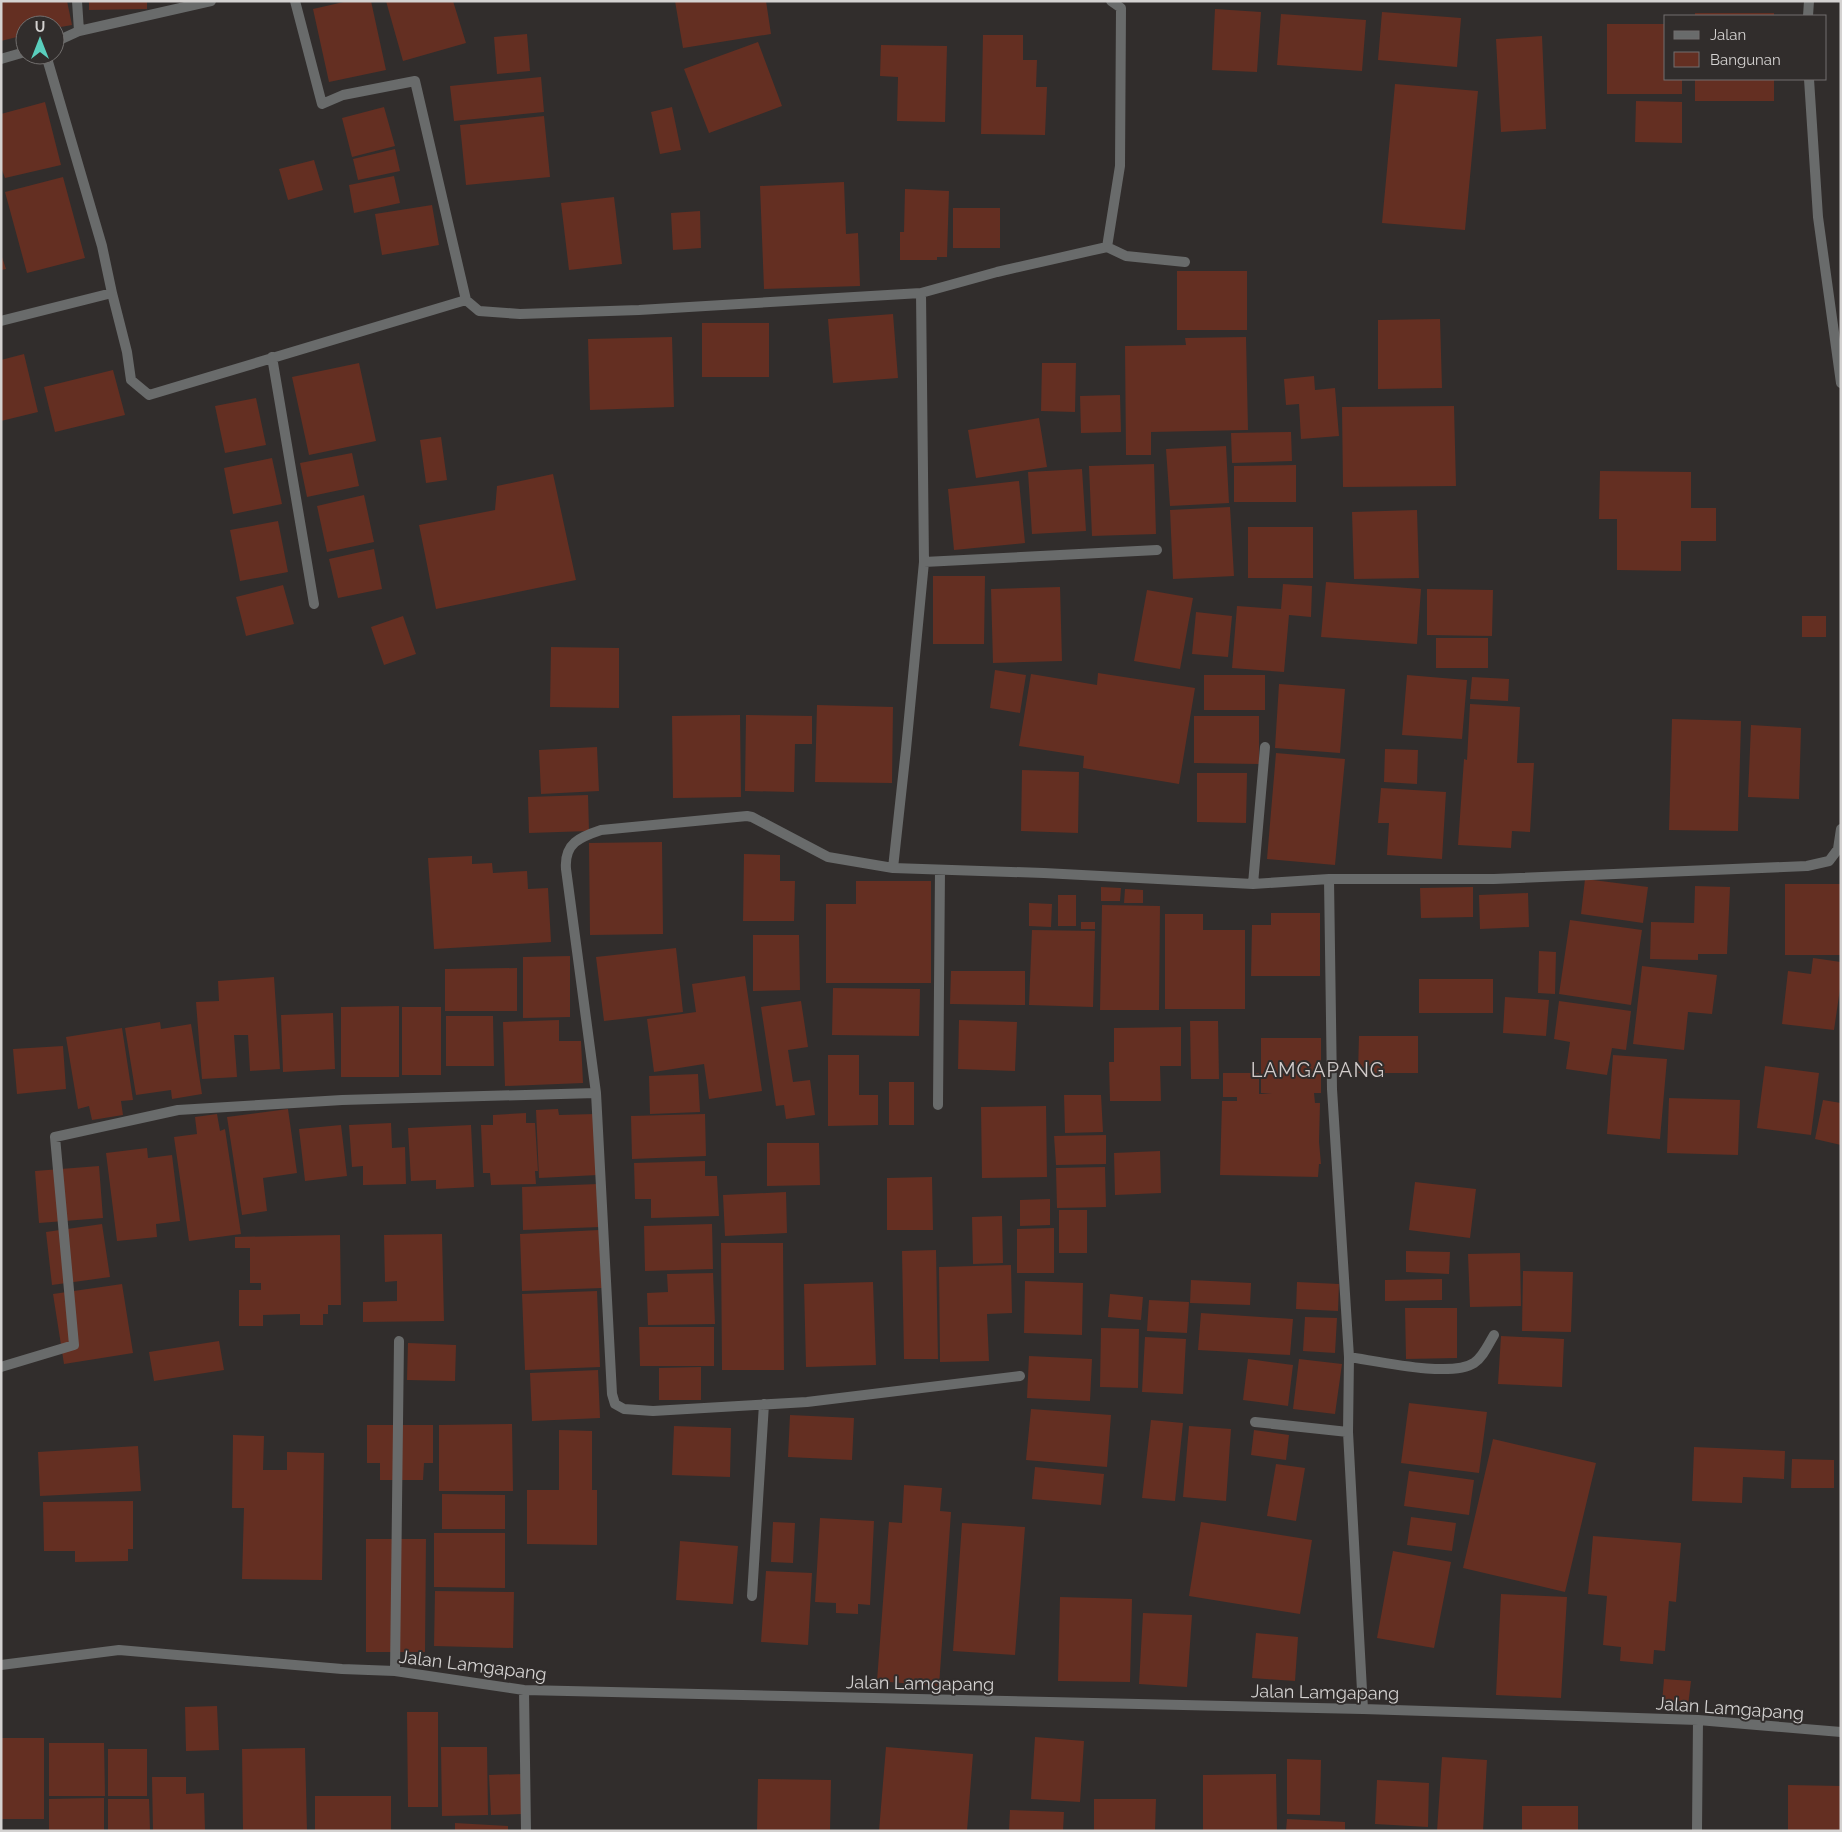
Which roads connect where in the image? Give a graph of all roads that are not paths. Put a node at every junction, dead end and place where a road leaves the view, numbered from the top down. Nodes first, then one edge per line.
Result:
1 (77, 1) edge
2 (211, 1) edge
3 (295, 1) edge
4 (1111, 1) edge
5 (1809, 1) edge
6 (1808, 15) edge
7 (79, 31) junction
8 (65, 37) edge
9 (15, 55) edge
10 (1, 59) edge
11 (49, 65) edge
12 (1809, 80) edge
13 (1108, 247) junction
14 (1185, 262) dead end
15 (112, 293) junction
16 (921, 293) junction
17 (466, 300) junction
18 (1, 321) edge
19 (272, 357) junction
20 (1841, 383) edge
21 (1158, 550) dead end
22 (924, 562) junction
23 (314, 604) dead end
24 (1265, 747) dead end
25 (1841, 828) edge
26 (893, 868) junction
27 (940, 870) junction
28 (1329, 879) junction
29 (1253, 884) junction
30 (596, 1093) junction
31 (938, 1104) dead end
32 (1494, 1335) dead end
33 (399, 1341) dead end
34 (1349, 1357) junction
35 (1, 1367) edge
36 (1020, 1376) dead end
37 (764, 1404) junction
38 (1255, 1422) dead end
39 (1348, 1432) junction
40 (752, 1596) dead end
41 (1, 1665) edge
42 (396, 1671) junction
43 (524, 1690) junction
44 (1363, 1709) junction
45 (1698, 1720) junction
46 (1841, 1732) edge
47 (526, 1831) edge
48 (1697, 1831) edge

1 - 7 street
2 - 7 street
3 - 17 street
4 - 13 street
5 - 6 street
7 - 8 street
9 - 10 street
11 - 15 street
12 - 20 street
13 - 14 street
13 - 16 street
15 - 18 street
15 - 19 street
16 - 17 street
16 - 22 street
17 - 19 street
19 - 23 street
21 - 22 street
22 - 26 street
24 - 29 street
25 - 28 street
26 - 27 street
26 - 30 street
27 - 29 street
27 - 31 street
28 - 29 street
28 - 34 street
28 - 44 street
30 - 35 street
30 - 37 street
32 - 34 street
33 - 42 street
34 - 39 street
36 - 37 street
37 - 40 street
38 - 39 street
39 - 44 street
41 - 42 street, Jalan Lamgapang
42 - 43 street, Jalan Lamgapang
43 - 44 street, Jalan Lamgapang
43 - 47 street
44 - 45 street, Jalan Lamgapang
45 - 46 street, Jalan Lamgapang
45 - 48 street

